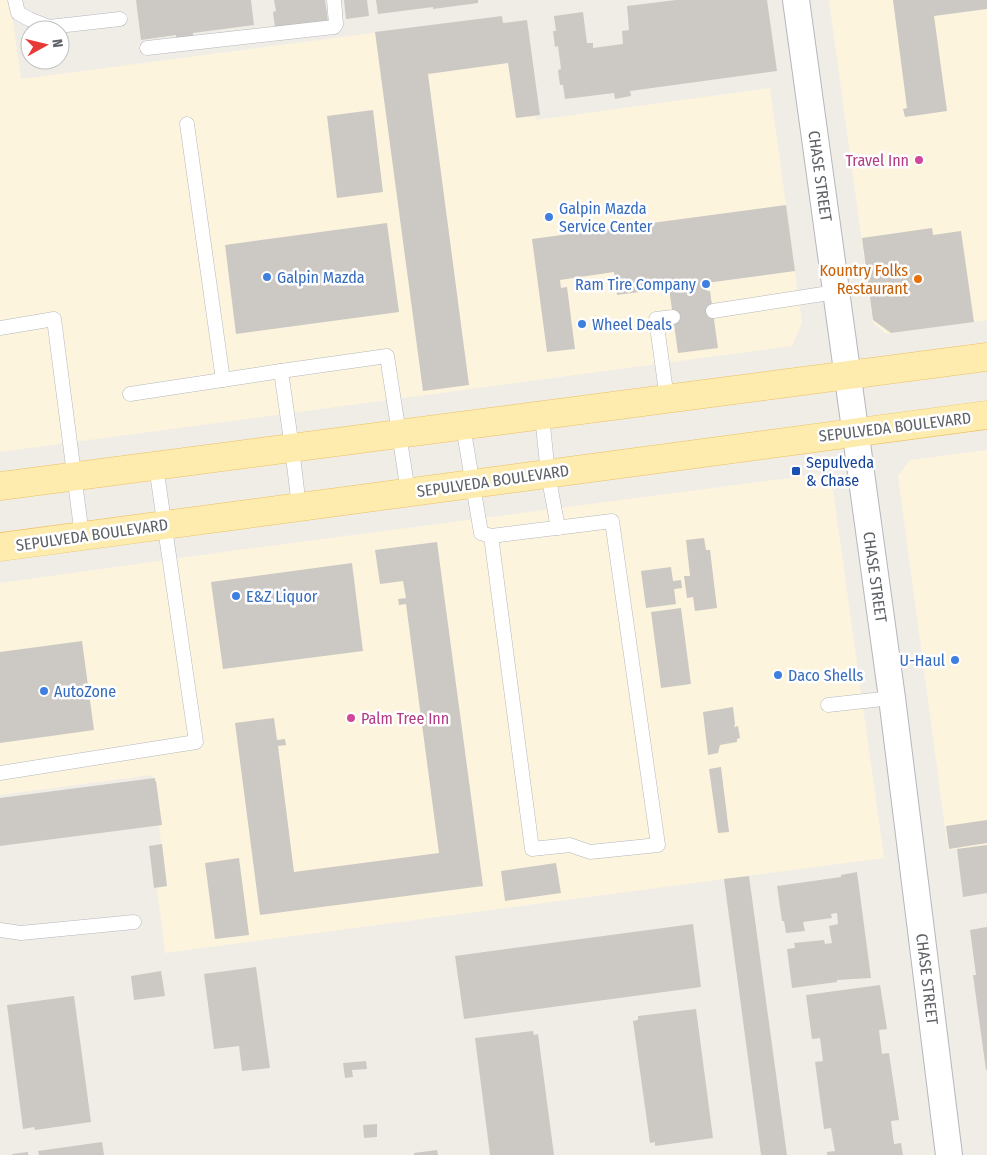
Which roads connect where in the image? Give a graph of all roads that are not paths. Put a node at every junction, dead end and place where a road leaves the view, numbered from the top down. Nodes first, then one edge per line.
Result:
1 (16, 0) edge
2 (334, 0) edge
3 (796, 0) edge
4 (120, 19) dead end
5 (147, 48) dead end
6 (187, 124) dead end
7 (836, 292) junction
8 (713, 311) dead end
9 (673, 317) dead end
10 (0, 328) edge
11 (987, 358) edge
12 (281, 371) junction
13 (848, 375) junction
14 (222, 380) junction
15 (130, 394) dead end
16 (667, 399) junction
17 (987, 415) edge
18 (542, 416) junction
19 (463, 426) junction
20 (856, 432) junction
21 (399, 434) junction
22 (292, 448) junction
23 (156, 466) junction
24 (548, 474) junction
25 (75, 476) junction
26 (472, 484) junction
27 (0, 486) edge
28 (408, 492) junction
29 (299, 507) junction
30 (165, 525) junction
31 (558, 528) junction
32 (82, 536) junction
33 (491, 536) junction
34 (0, 547) edge
35 (892, 698) junction
36 (828, 705) dead end
37 (0, 773) edge
38 (134, 922) dead end
39 (0, 930) edge
40 (949, 1155) edge

1 - 4 lane
2 - 5 lane
3 - 7 street, CHASE STREET
6 - 14 lane
7 - 8 lane
7 - 13 street, CHASE STREET
9 - 16 lane
10 - 25 lane
11 - 13 main road
12 - 14 lane
12 - 21 lane
12 - 22 lane
13 - 16 main road
13 - 20 street, CHASE STREET
14 - 15 lane
16 - 18 main road
17 - 20 main road, SEPULVEDA BOULEVARD
18 - 19 main road
18 - 24 lane
19 - 21 main road
19 - 26 lane
20 - 24 main road, SEPULVEDA BOULEVARD
20 - 35 street, CHASE STREET
21 - 22 main road
21 - 28 lane
22 - 23 main road
22 - 29 lane
23 - 25 main road
23 - 30 lane
24 - 26 main road, SEPULVEDA BOULEVARD
24 - 31 lane
25 - 27 main road
25 - 32 lane
26 - 28 main road, SEPULVEDA BOULEVARD
26 - 33 lane
28 - 29 main road, SEPULVEDA BOULEVARD
29 - 30 main road, SEPULVEDA BOULEVARD
30 - 32 main road, SEPULVEDA BOULEVARD
30 - 37 lane
31 - 33 lane
31 - 33 lane
32 - 34 main road, SEPULVEDA BOULEVARD
35 - 36 lane
35 - 40 street, CHASE STREET
38 - 39 lane

